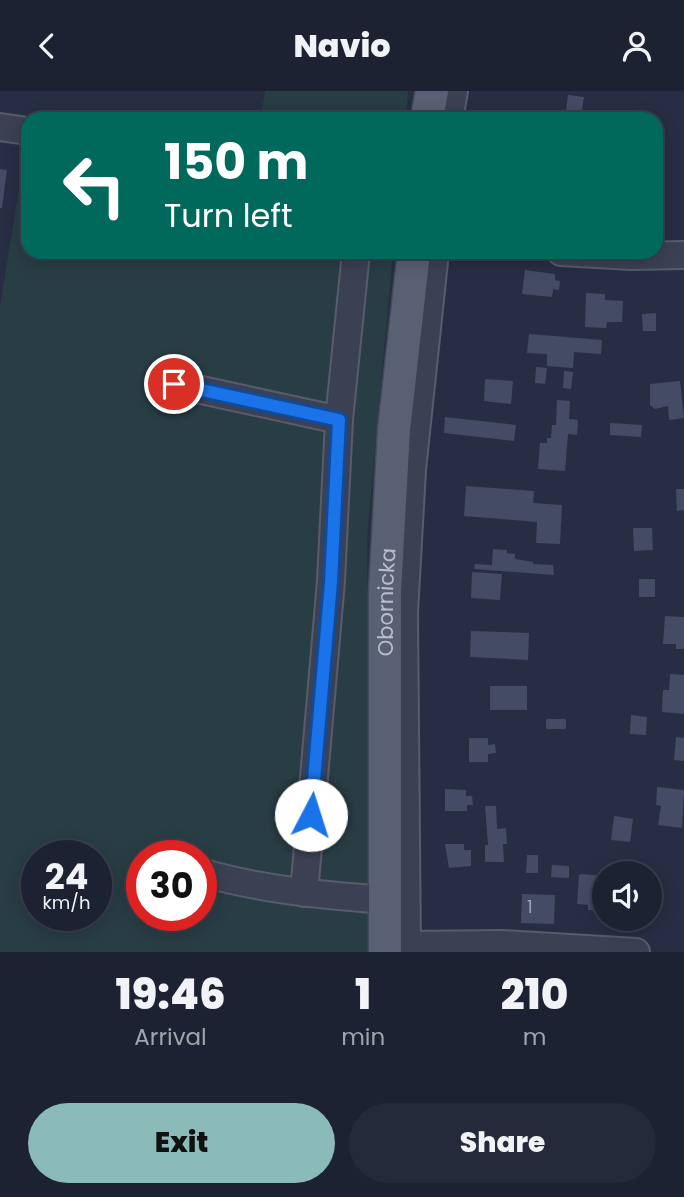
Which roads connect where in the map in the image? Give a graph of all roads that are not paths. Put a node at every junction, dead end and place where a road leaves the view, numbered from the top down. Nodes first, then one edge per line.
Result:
1 (0, 127) edge
2 (21, 130) edge
3 (663, 255) edge
4 (684, 255) edge
5 (355, 259) edge
6 (413, 259) edge
7 (434, 259) edge
8 (174, 384) dead end
9 (339, 420) junction
10 (217, 877) edge
11 (304, 893) junction
12 (385, 900) junction
13 (400, 950) edge
14 (636, 952) edge

1 - 2 street
3 - 4 street
5 - 9 street
6 - 12 main road, Obornicka
7 - 13 street
8 - 9 street
9 - 11 street
10 - 11 street
11 - 12 street
12 - 13 main road, Obornicka
13 - 14 street

